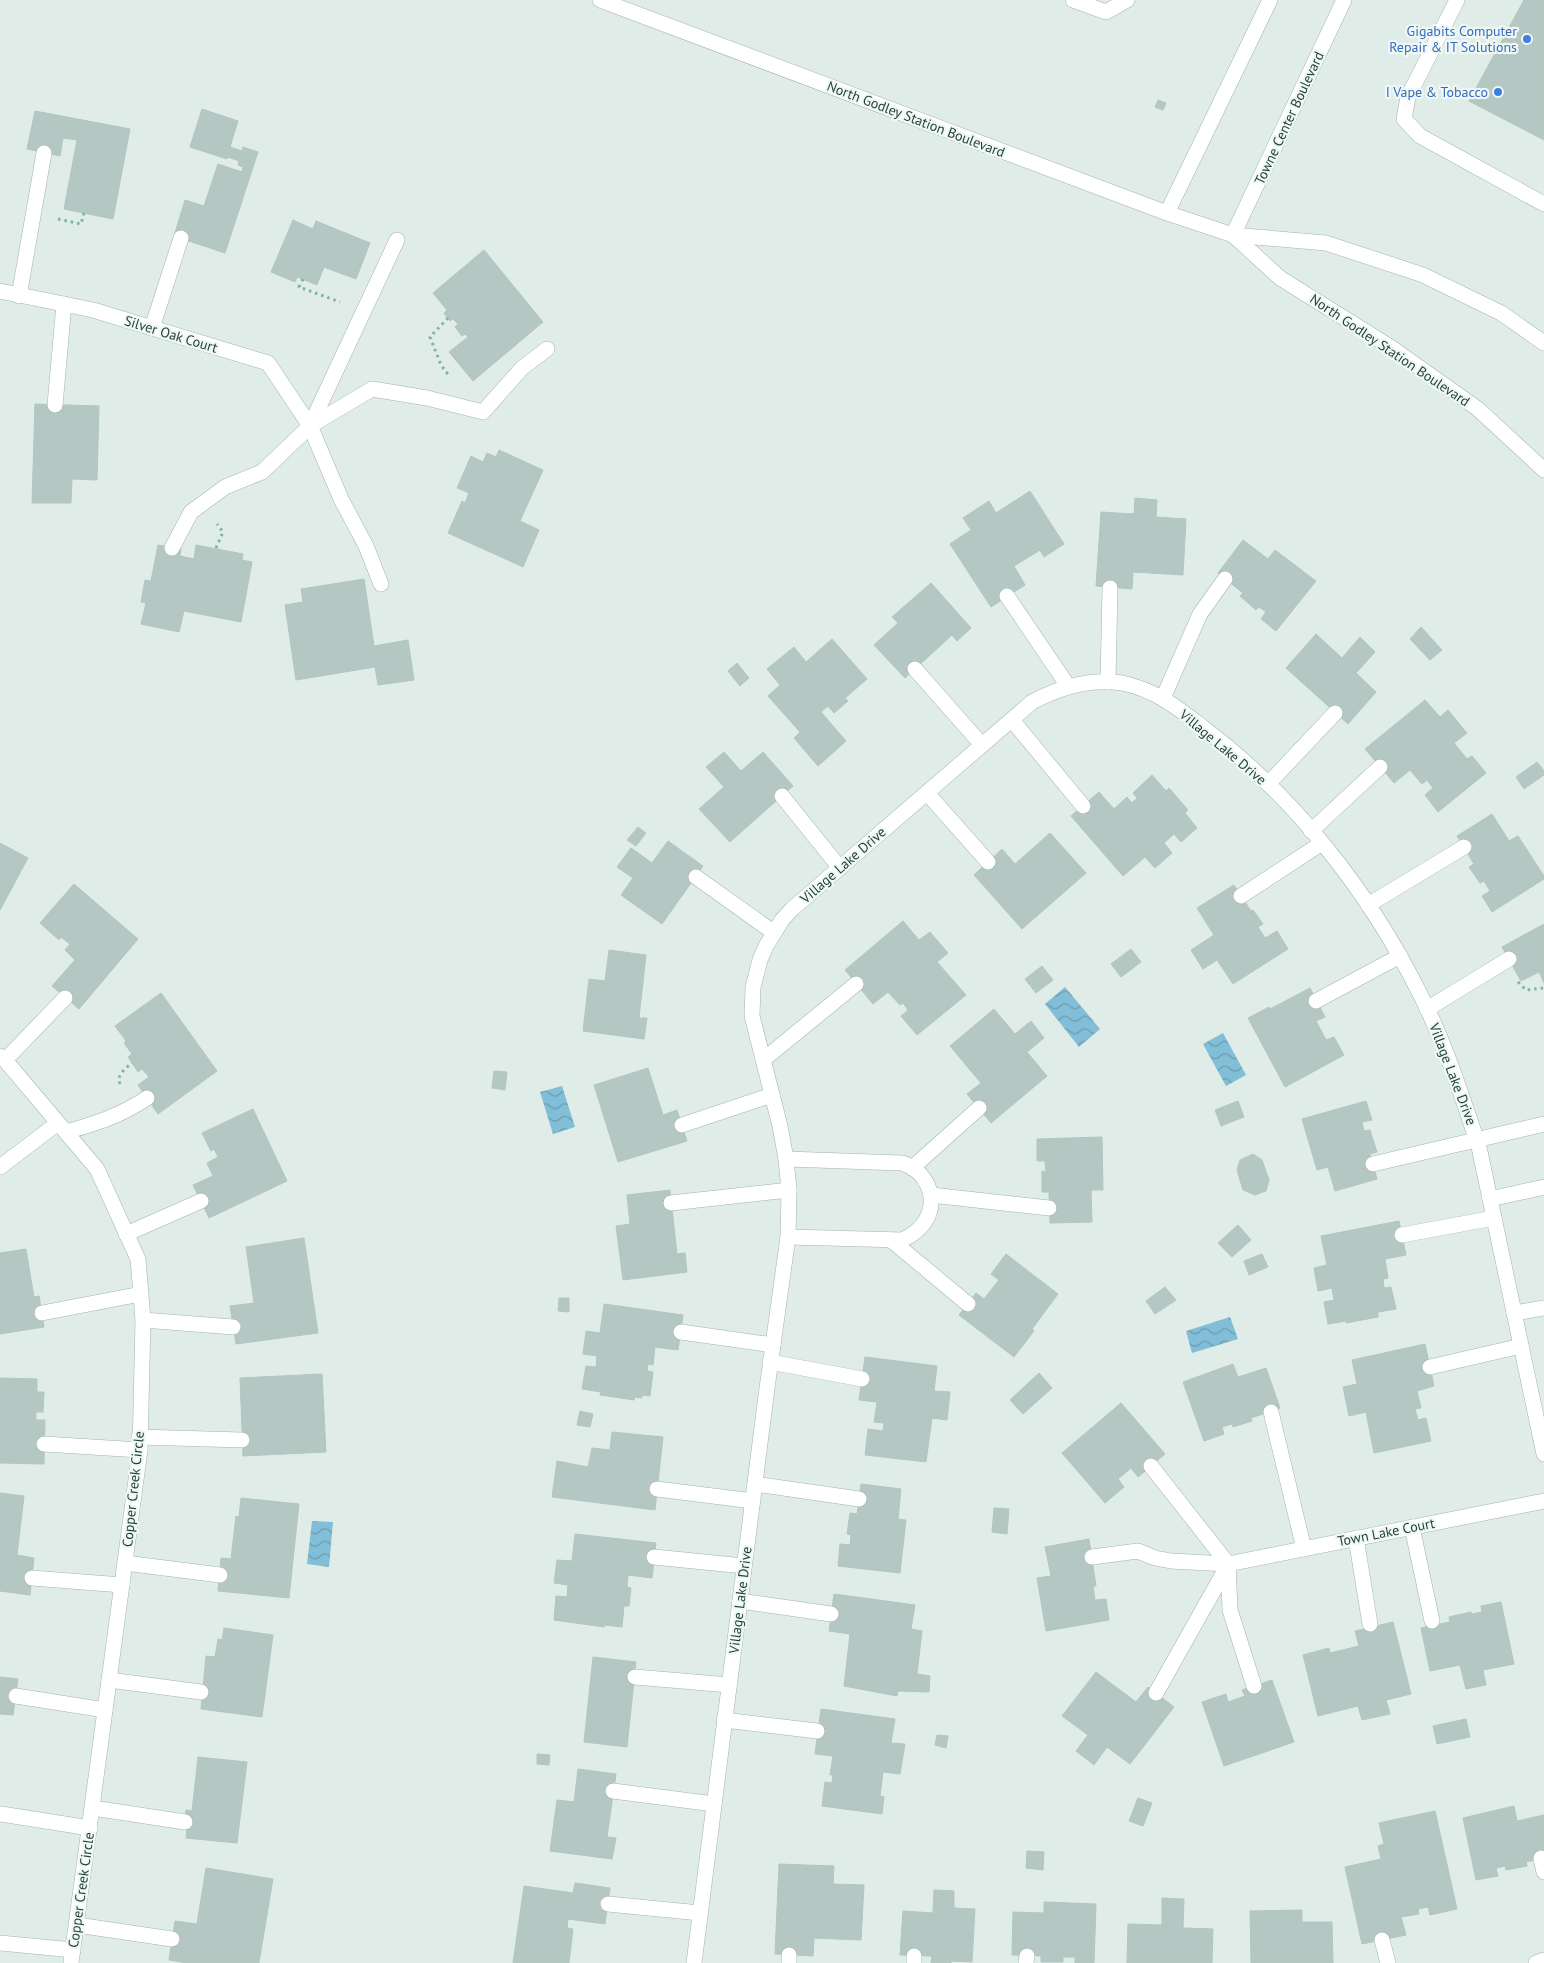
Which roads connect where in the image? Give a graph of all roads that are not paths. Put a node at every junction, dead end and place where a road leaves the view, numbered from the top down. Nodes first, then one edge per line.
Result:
1 (600, 0) edge
2 (1073, 0) edge
3 (1126, 0) edge
4 (1270, 0) edge
5 (1344, 0) edge
6 (1458, 0) edge
7 (44, 153) dead end
8 (1544, 204) edge
9 (1167, 213) junction
10 (1233, 235) junction
11 (182, 238) dead end
12 (397, 240) dead end
13 (0, 291) edge
14 (19, 296) junction
15 (64, 304) junction
16 (152, 328) junction
17 (1542, 338) edge
18 (547, 349) dead end
19 (55, 405) dead end
20 (310, 426) junction
21 (1544, 470) edge
22 (172, 548) dead end
23 (1225, 579) dead end
24 (380, 584) dead end
25 (1110, 588) dead end
26 (1008, 596) dead end
27 (915, 669) dead end
28 (1108, 682) junction
29 (1068, 686) junction
30 (1163, 698) junction
31 (1335, 713) dead end
32 (1012, 720) junction
33 (982, 745) junction
34 (1380, 767) dead end
35 (1268, 784) junction
36 (927, 793) junction
37 (782, 796) dead end
38 (1083, 806) dead end
39 (1311, 831) junction
40 (1322, 843) junction
41 (1464, 847) dead end
42 (988, 862) dead end
43 (840, 868) junction
44 (696, 877) dead end
45 (1241, 896) dead end
46 (1368, 905) junction
47 (773, 932) junction
48 (1400, 956) junction
49 (1509, 959) dead end
50 (856, 984) dead end
51 (65, 998) dead end
52 (1316, 1001) dead end
53 (1427, 1009) junction
54 (3, 1058) edge
55 (763, 1060) junction
56 (772, 1094) junction
57 (147, 1098) dead end
58 (979, 1108) dead end
59 (1544, 1124) edge
60 (682, 1125) dead end
61 (62, 1128) junction
62 (1477, 1140) junction
63 (786, 1159) junction
64 (1373, 1164) dead end
65 (0, 1167) edge
66 (912, 1168) junction
67 (1544, 1187) edge
68 (789, 1190) junction
69 (930, 1195) junction
70 (1490, 1199) junction
71 (200, 1201) dead end
72 (671, 1203) dead end
73 (1050, 1208) dead end
74 (1494, 1218) junction
75 (126, 1234) junction
76 (1402, 1235) dead end
77 (788, 1237) junction
78 (891, 1240) junction
79 (141, 1294) junction
80 (968, 1304) dead end
81 (1544, 1308) edge
82 (42, 1313) dead end
83 (1514, 1314) junction
84 (143, 1320) junction
85 (233, 1326) dead end
86 (680, 1332) dead end
87 (773, 1345) junction
88 (1521, 1346) junction
89 (770, 1362) junction
90 (1430, 1367) dead end
91 (862, 1379) dead end
92 (1271, 1412) dead end
93 (1541, 1428) edge
94 (242, 1440) dead end
95 (44, 1444) dead end
96 (140, 1444) junction
97 (1544, 1454) edge
98 (1151, 1466) dead end
99 (755, 1484) junction
100 (657, 1489) dead end
101 (859, 1499) dead end
102 (753, 1501) junction
103 (1544, 1501) edge
104 (1412, 1527) junction
105 (1356, 1538) junction
106 (1304, 1549) junction
107 (654, 1557) dead end
108 (1092, 1557) dead end
109 (125, 1564) junction
110 (1228, 1564) junction
111 (744, 1566) junction
112 (220, 1575) dead end
113 (32, 1578) dead end
114 (122, 1585) junction
115 (740, 1601) junction
116 (831, 1614) dead end
117 (1432, 1621) dead end
118 (1370, 1624) dead end
119 (634, 1677) dead end
120 (109, 1680) junction
121 (729, 1685) junction
122 (1254, 1686) dead end
123 (201, 1692) dead end
124 (1156, 1693) dead end
125 (16, 1696) dead end
126 (106, 1710) junction
127 (724, 1720) junction
128 (817, 1732) dead end
129 (613, 1791) dead end
130 (714, 1804) junction
131 (93, 1808) junction
132 (2, 1814) dead end
133 (185, 1822) dead end
134 (90, 1828) junction
135 (608, 1904) dead end
136 (700, 1913) junction
137 (77, 1925) junction
138 (172, 1939) dead end
139 (1382, 1940) dead end
140 (0, 1943) edge
141 (72, 1956) edge
142 (1544, 1960) edge
143 (694, 1963) edge
144 (1388, 1963) edge
145 (1536, 1963) edge

1 - 9 street, North Godley Station Boulevard
2 - 3 street
4 - 9 street
5 - 10 street, Towne Center Boulevard
6 - 8 street
7 - 14 street
9 - 10 street, North Godley Station Boulevard
10 - 17 street, North Godley Station Boulevard
10 - 21 street, North Godley Station Boulevard
11 - 16 street
12 - 20 street
13 - 14 street, Silver Oak Court
14 - 15 street, Silver Oak Court
15 - 16 street, Silver Oak Court
15 - 19 street
16 - 20 street, Silver Oak Court
18 - 20 street
20 - 22 street
20 - 24 street, Silver Oak Court
23 - 30 street
25 - 28 street
26 - 29 street
27 - 33 street
28 - 29 street, Village Lake Drive
28 - 30 street, Village Lake Drive
29 - 32 street, Village Lake Drive
30 - 35 street, Village Lake Drive
31 - 35 street
32 - 33 street, Village Lake Drive
32 - 38 street
33 - 36 street, Village Lake Drive
34 - 39 street
35 - 39 street, Village Lake Drive
36 - 42 street
36 - 43 street, Village Lake Drive
37 - 43 street
39 - 40 street, Village Lake Drive
40 - 45 street
40 - 46 street, Village Lake Drive
41 - 46 street
43 - 47 street, Village Lake Drive
44 - 47 street
46 - 48 street, Village Lake Drive
47 - 55 street, Village Lake Drive
48 - 52 street
48 - 53 street, Village Lake Drive
49 - 53 street
50 - 55 street
51 - 54 street
53 - 62 street, Village Lake Drive
54 - 61 street, Copper Creek Circle
55 - 56 street, Village Lake Drive
56 - 60 street
56 - 63 street, Village Lake Drive
57 - 61 street
58 - 66 street
59 - 62 street
61 - 65 street
61 - 75 street, Copper Creek Circle
62 - 64 street
62 - 70 street, Village Lake Drive
63 - 66 street
63 - 68 street, Village Lake Drive
66 - 69 street
67 - 70 street
68 - 72 street
68 - 77 street, Village Lake Drive
69 - 73 street
69 - 78 street
70 - 74 street, Village Lake Drive
71 - 75 street
74 - 76 street
74 - 83 street, Village Lake Drive
75 - 79 street, Copper Creek Circle
77 - 78 street
77 - 87 street, Village Lake Drive
78 - 80 street
79 - 82 street
79 - 84 street, Copper Creek Circle
81 - 83 street
83 - 88 street, Village Lake Drive
84 - 85 street
84 - 96 street, Copper Creek Circle
86 - 87 street
87 - 89 street, Village Lake Drive
88 - 90 street
88 - 93 street, Village Lake Drive
89 - 91 street
89 - 99 street, Village Lake Drive
92 - 106 street
93 - 97 street, Village Lake Drive
94 - 96 street
95 - 96 street
96 - 109 street, Copper Creek Circle
98 - 110 street
99 - 101 street
99 - 102 street, Village Lake Drive
100 - 102 street
102 - 111 street, Village Lake Drive
103 - 104 street, Town Lake Court
104 - 105 street, Town Lake Court
104 - 117 street
105 - 106 street, Town Lake Court
105 - 118 street
106 - 110 street, Town Lake Court
107 - 111 street
108 - 110 street, Town Lake Court
109 - 112 street
109 - 114 street, Copper Creek Circle
110 - 122 street
110 - 124 street
111 - 115 street, Village Lake Drive
113 - 114 street
114 - 120 street, Copper Creek Circle
115 - 116 street
115 - 121 street, Village Lake Drive
119 - 121 street
120 - 123 street
120 - 126 street, Copper Creek Circle
121 - 127 street, Village Lake Drive
125 - 126 street
126 - 131 street, Copper Creek Circle
127 - 128 street
127 - 130 street, Village Lake Drive
129 - 130 street
130 - 136 street, Village Lake Drive
131 - 133 street
131 - 134 street, Copper Creek Circle
132 - 134 street
134 - 137 street, Copper Creek Circle
135 - 136 street
136 - 143 street, Village Lake Drive
137 - 138 street
137 - 141 street, Copper Creek Circle
139 - 144 street
140 - 141 street
142 - 145 street

